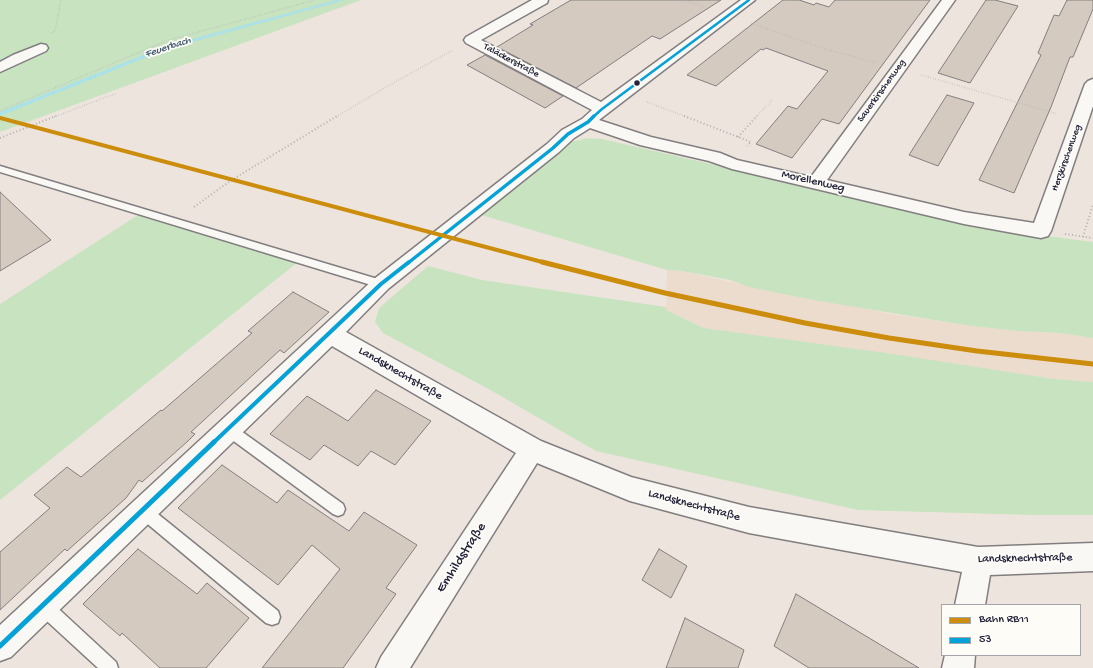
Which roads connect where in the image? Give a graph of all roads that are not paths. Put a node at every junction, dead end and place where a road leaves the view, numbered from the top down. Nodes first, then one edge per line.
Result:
1 (542, 0) edge
2 (749, 0) edge
3 (949, 0) edge
4 (40, 48) dead end
5 (0, 68) edge
6 (1093, 84) edge
7 (602, 109) junction
8 (588, 122) junction
9 (0, 169) edge
10 (816, 183) junction
11 (1041, 231) joint
12 (381, 284) junction
13 (330, 334) junction
14 (229, 430) junction
15 (532, 449) junction
16 (338, 509) dead end
17 (143, 511) junction
18 (1093, 557) edge
19 (978, 561) junction
20 (970, 604) edge
21 (42, 606) junction
22 (272, 616) dead end
23 (0, 646) edge
24 (960, 656) edge
25 (110, 668) edge
26 (392, 668) edge
27 (958, 668) edge

1 - 7 street, Taläckerstraße
2 - 7 street
3 - 10 street, Sauerkirschenweg
4 - 5 street
6 - 11 street, Herzkirschenweg
7 - 8 street
8 - 10 street, Morellenweg
8 - 12 street
9 - 12 lane
10 - 11 street, Morellenweg
12 - 13 street
13 - 14 street
13 - 15 street, Landsknechtstraße
14 - 16 lane
14 - 17 street
15 - 19 street, Landsknechtstraße
15 - 26 street, Emhildstraße
17 - 21 street
17 - 22 lane
18 - 19 street, Landsknechtstraße
19 - 20 street
21 - 23 street
21 - 25 lane
24 - 27 street

